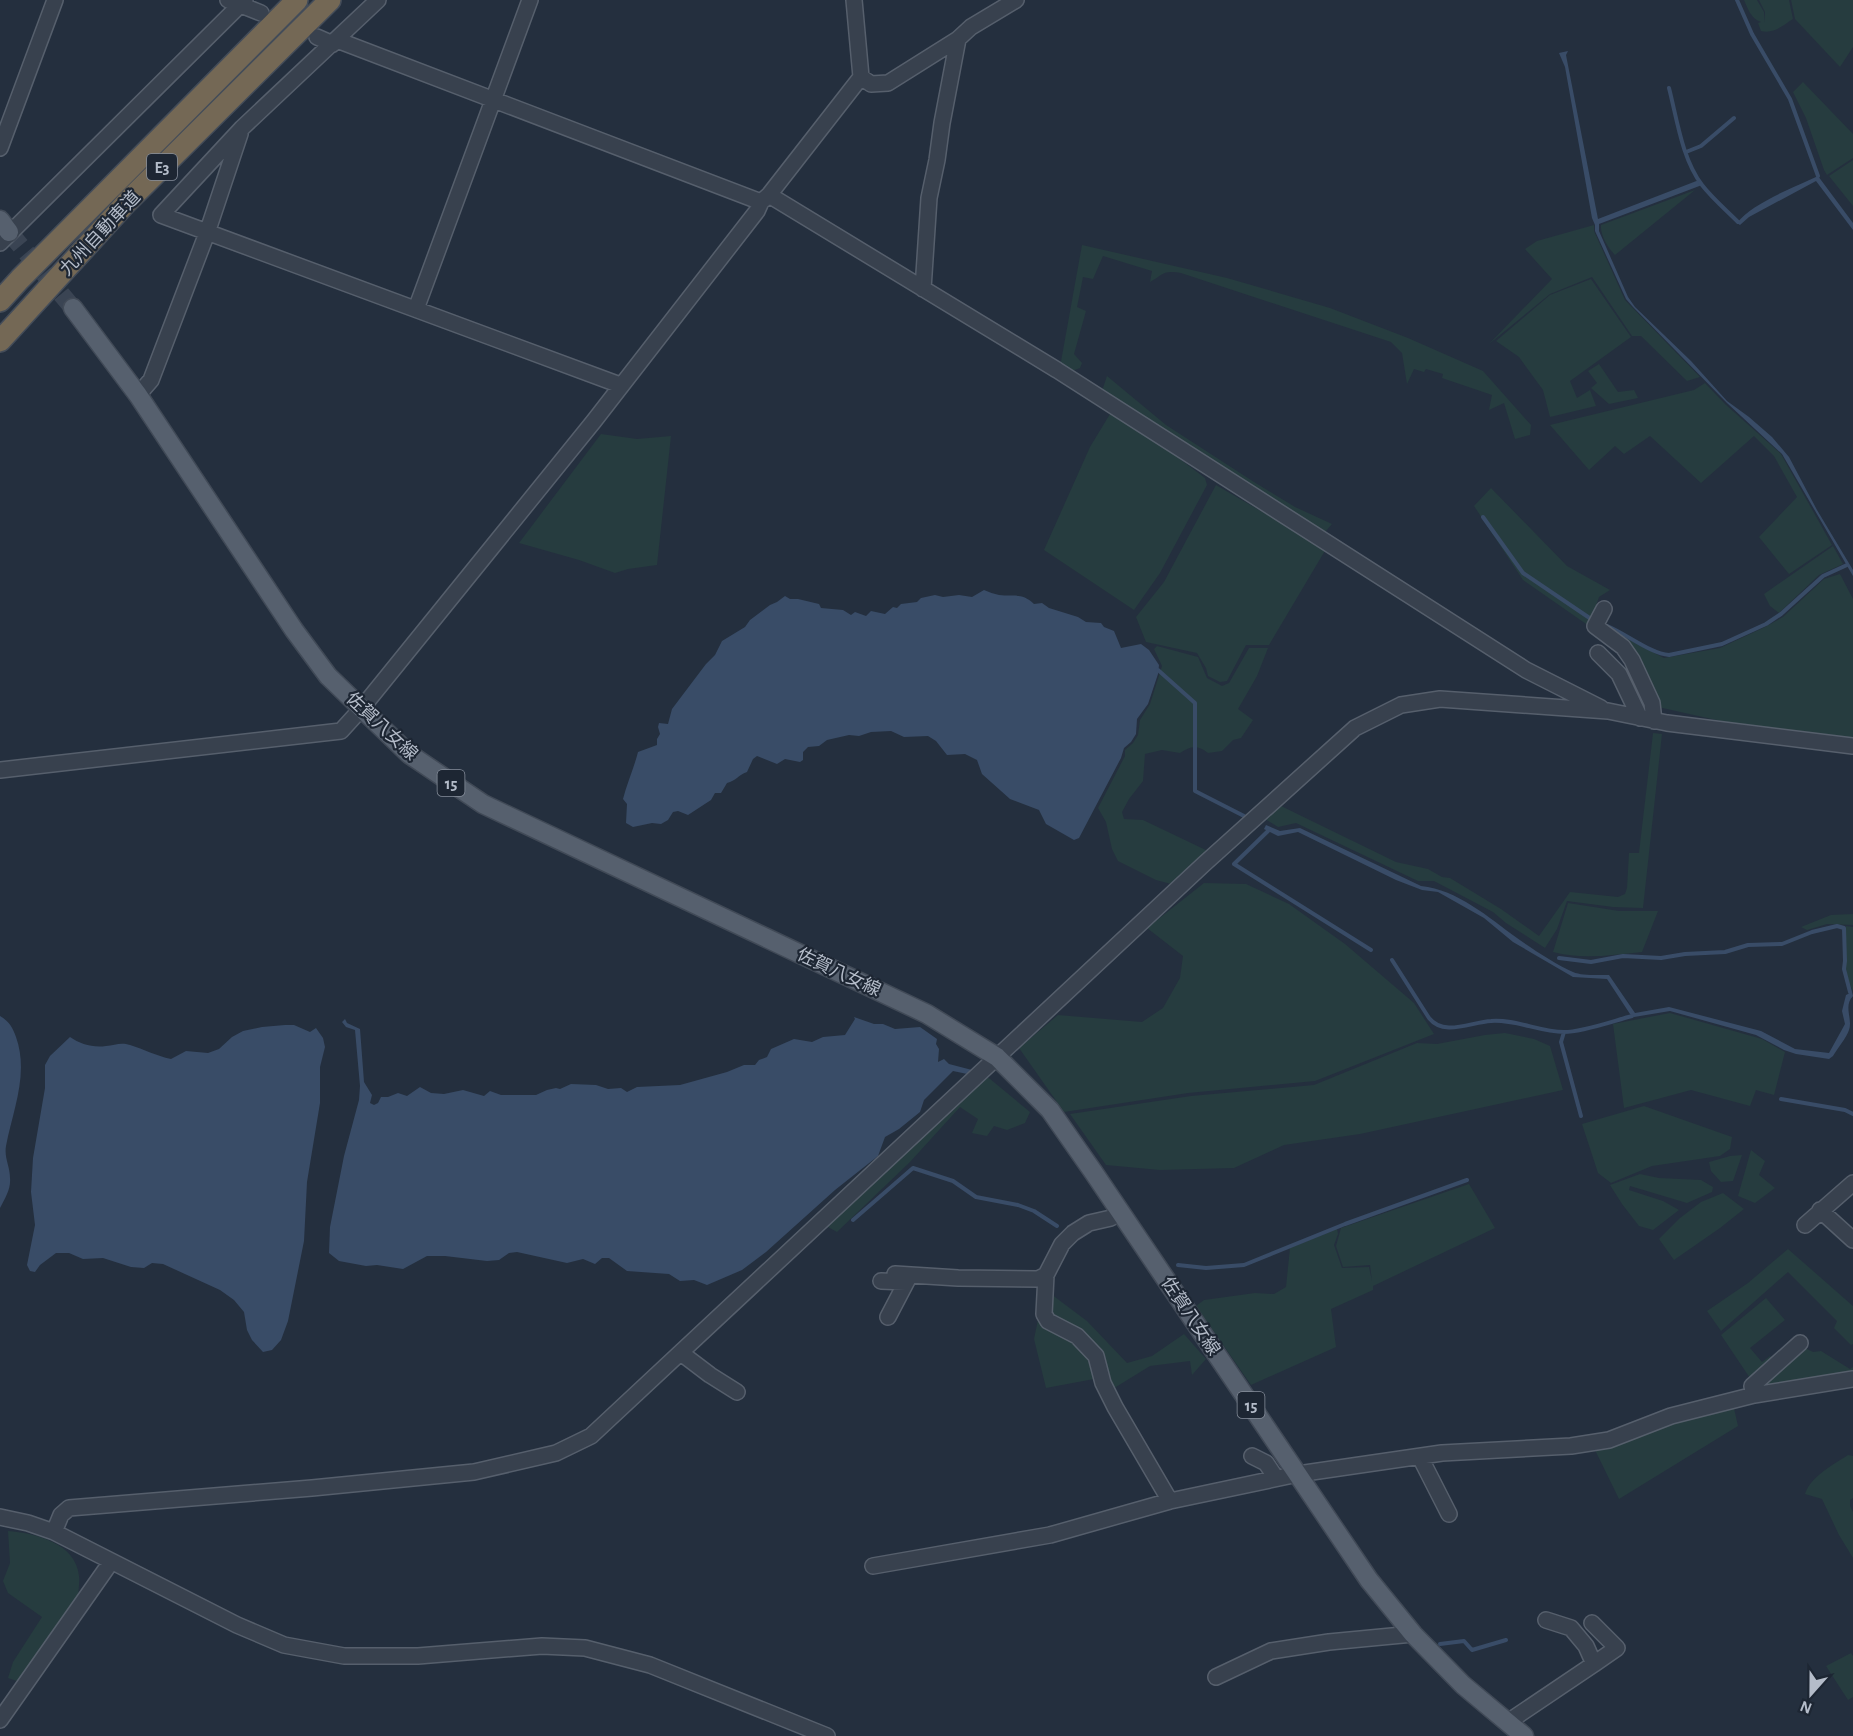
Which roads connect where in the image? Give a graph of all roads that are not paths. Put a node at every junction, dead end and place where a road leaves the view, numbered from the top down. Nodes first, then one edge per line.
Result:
1 (55, 0) edge
2 (297, 0) edge
3 (330, 0) edge
4 (378, 0) edge
5 (530, 0) edge
6 (854, 0) edge
7 (1016, 0) edge
8 (238, 1) edge
9 (261, 13) dead end
10 (317, 37) dead end
11 (958, 39) junction
12 (335, 42) junction
13 (861, 77) junction
14 (495, 99) junction
15 (242, 128) junction
16 (0, 148) edge
17 (765, 198) junction
18 (3, 231) edge
19 (207, 233) junction
20 (923, 289) junction
21 (0, 301) edge
22 (73, 308) tunnel mouth
23 (416, 309) junction
24 (0, 341) edge
25 (620, 385) junction
26 (138, 396) junction
27 (1604, 609) dead end
28 (1598, 653) dead end
29 (361, 709) junction
30 (1608, 711) junction
31 (1647, 719) junction
32 (1853, 746) edge
33 (0, 771) edge
34 (997, 1057) junction
35 (1853, 1183) edge
36 (1820, 1210) junction
37 (1111, 1218) dead end
38 (1805, 1225) dead end
39 (1853, 1240) edge
40 (1046, 1275) junction
41 (888, 1317) dead end
42 (1800, 1343) dead end
43 (681, 1353) junction
44 (1853, 1379) edge
45 (737, 1392) dead end
46 (1754, 1395) junction
47 (1252, 1456) dead end
48 (1420, 1456) junction
49 (1298, 1474) junction
50 (1276, 1478) junction
51 (1170, 1501) junction
52 (1449, 1514) dead end
53 (0, 1517) edge
54 (54, 1532) junction
55 (111, 1562) junction
56 (873, 1566) dead end
57 (1546, 1620) dead end
58 (1592, 1623) dead end
59 (1413, 1634) junction
60 (1594, 1664) junction
61 (1216, 1677) dead end
62 (0, 1720) edge
63 (1512, 1730) edge
64 (827, 1736) edge

1 - 16 street
2 - 21 highway, 九州自動車道 / E3
3 - 24 highway, 九州自動車道 / E3
4 - 12 street
5 - 14 street
6 - 13 street
7 - 11 street
8 - 9 street
8 - 18 street
10 - 12 street
11 - 13 street
11 - 20 street
12 - 14 street
12 - 15 street
13 - 17 street
14 - 17 street
14 - 23 street
15 - 19 street
15 - 19 street
17 - 20 street
17 - 25 street
19 - 23 street
19 - 26 street
20 - 30 street
22 - 26 main road, 佐賀八女線 / 15
23 - 25 street
25 - 29 street
26 - 29 main road, 佐賀八女線 / 15
27 - 31 street
28 - 31 street
29 - 33 street
29 - 34 main road, 佐賀八女線 / 15
30 - 31 street
30 - 34 street
31 - 32 street
34 - 43 street
34 - 49 main road, 佐賀八女線 / 15
35 - 36 street
36 - 38 street
36 - 39 street
37 - 40 street
40 - 41 street
40 - 51 street
42 - 46 street
43 - 45 street
43 - 54 street
44 - 46 street
46 - 48 street
47 - 50 street
48 - 49 street
48 - 52 street
49 - 50 street
49 - 59 main road, 佐賀八女線 / 15
50 - 51 street
51 - 56 street
53 - 54 street
54 - 55 street
55 - 62 street
55 - 64 street
57 - 60 street
58 - 60 street
59 - 61 street
59 - 63 main road, 佐賀八女線 / 15
60 - 63 street

